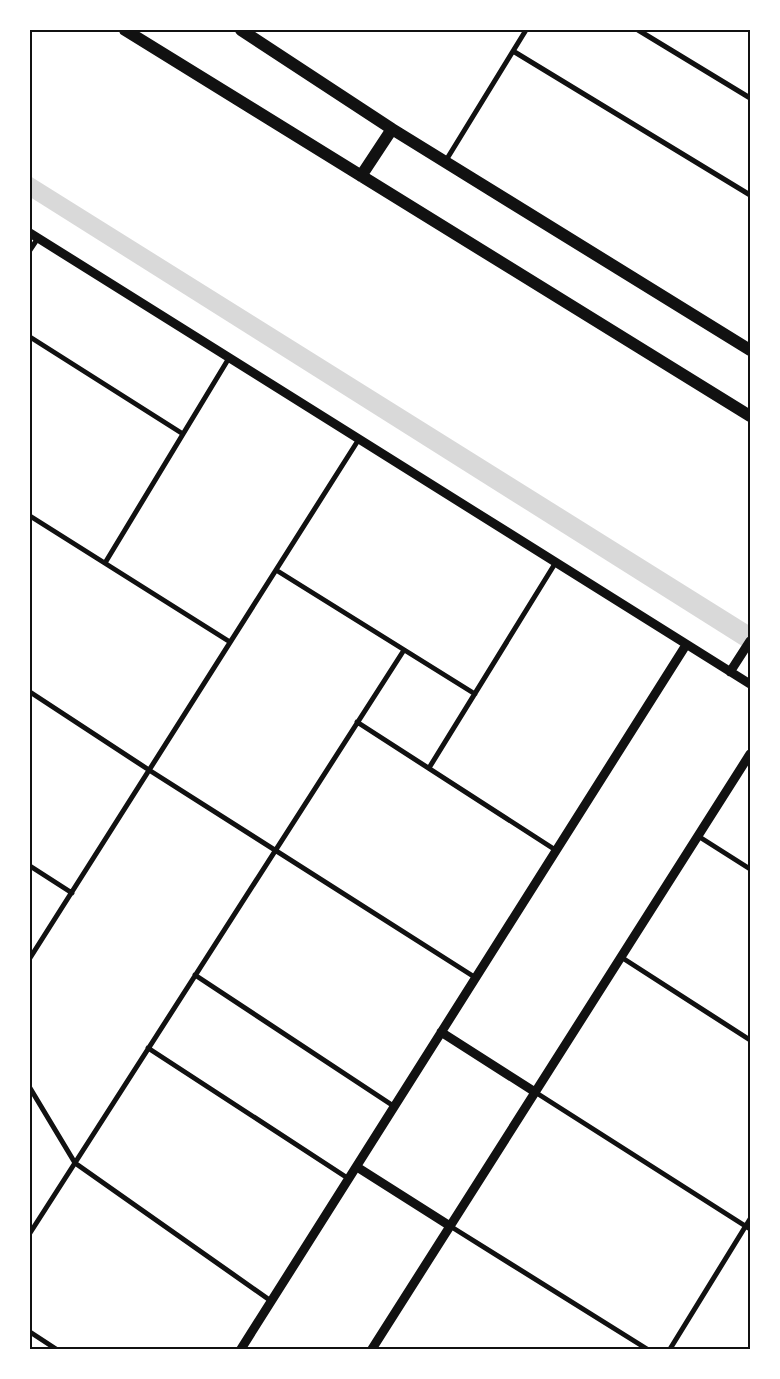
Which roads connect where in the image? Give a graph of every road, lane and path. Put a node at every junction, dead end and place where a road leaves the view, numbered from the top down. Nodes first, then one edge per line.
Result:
1 (125, 30) edge
2 (241, 30) edge
3 (526, 30) edge
4 (638, 30) edge
5 (512, 51) junction
6 (750, 98) edge
7 (392, 129) junction
8 (445, 162) junction
9 (361, 176) junction
10 (750, 195) edge
11 (34, 236) edge
12 (30, 250) edge
13 (30, 337) edge
14 (750, 350) edge
15 (229, 358) junction
16 (750, 416) edge
17 (182, 434) junction
18 (359, 439) junction
19 (30, 516) edge
20 (556, 562) junction
21 (105, 563) junction
22 (276, 570) junction
23 (750, 641) edge
24 (230, 642) junction
25 (686, 645) junction
26 (404, 650) junction
27 (730, 672) junction
28 (750, 684) edge
29 (30, 692) edge
30 (475, 694) junction
31 (357, 722) junction
32 (750, 754) edge
33 (429, 768) junction
34 (149, 770) junction
35 (698, 836) junction
36 (275, 850) junction
37 (557, 851) junction
38 (30, 866) edge
39 (750, 869) edge
40 (72, 893) junction
41 (621, 957) junction
42 (30, 958) edge
43 (195, 975) junction
44 (476, 978) junction
45 (441, 1032) junction
46 (750, 1040) edge
47 (148, 1048) junction
48 (30, 1088) edge
49 (535, 1092) junction
50 (395, 1106) junction
51 (76, 1163) junction
52 (357, 1167) junction
53 (349, 1179) junction
54 (750, 1219) edge
55 (450, 1226) junction
56 (748, 1227) edge
57 (30, 1233) edge
58 (271, 1301) junction
59 (30, 1332) edge
60 (48, 1347) edge
61 (373, 1348) edge
62 (56, 1349) edge
63 (241, 1349) edge
64 (647, 1349) edge
65 (670, 1349) edge

1 - 9 main road
2 - 7 main road
3 - 5 street
4 - 6 street
5 - 8 street
5 - 10 street
7 - 8 main road
7 - 9 main road
8 - 14 main road
9 - 16 main road
11 - 12 street
11 - 15 street
13 - 17 street
15 - 17 street
15 - 18 street
17 - 21 street
18 - 20 street
18 - 22 street
19 - 21 street
20 - 25 street
20 - 30 street
21 - 24 street
22 - 24 street
22 - 26 street
23 - 27 street
24 - 34 street
25 - 27 street
25 - 37 street
26 - 30 street
26 - 31 street
27 - 28 street
29 - 34 street
30 - 33 street
31 - 33 street
31 - 36 street
32 - 35 street
33 - 37 street
34 - 36 street
34 - 40 street
35 - 39 street
35 - 41 street
36 - 43 street
36 - 44 street
37 - 44 street
38 - 40 street
40 - 42 street
41 - 46 street
41 - 49 street
43 - 47 street
43 - 50 street
44 - 45 street
45 - 49 street
45 - 50 street
47 - 51 street
47 - 53 street
48 - 51 street
49 - 55 street
49 - 56 street
50 - 52 street
51 - 57 street
51 - 58 street
52 - 53 street
52 - 55 street
53 - 58 street
54 - 56 street
55 - 61 street
55 - 64 street
56 - 65 street
58 - 63 street
59 - 60 street
60 - 62 street

